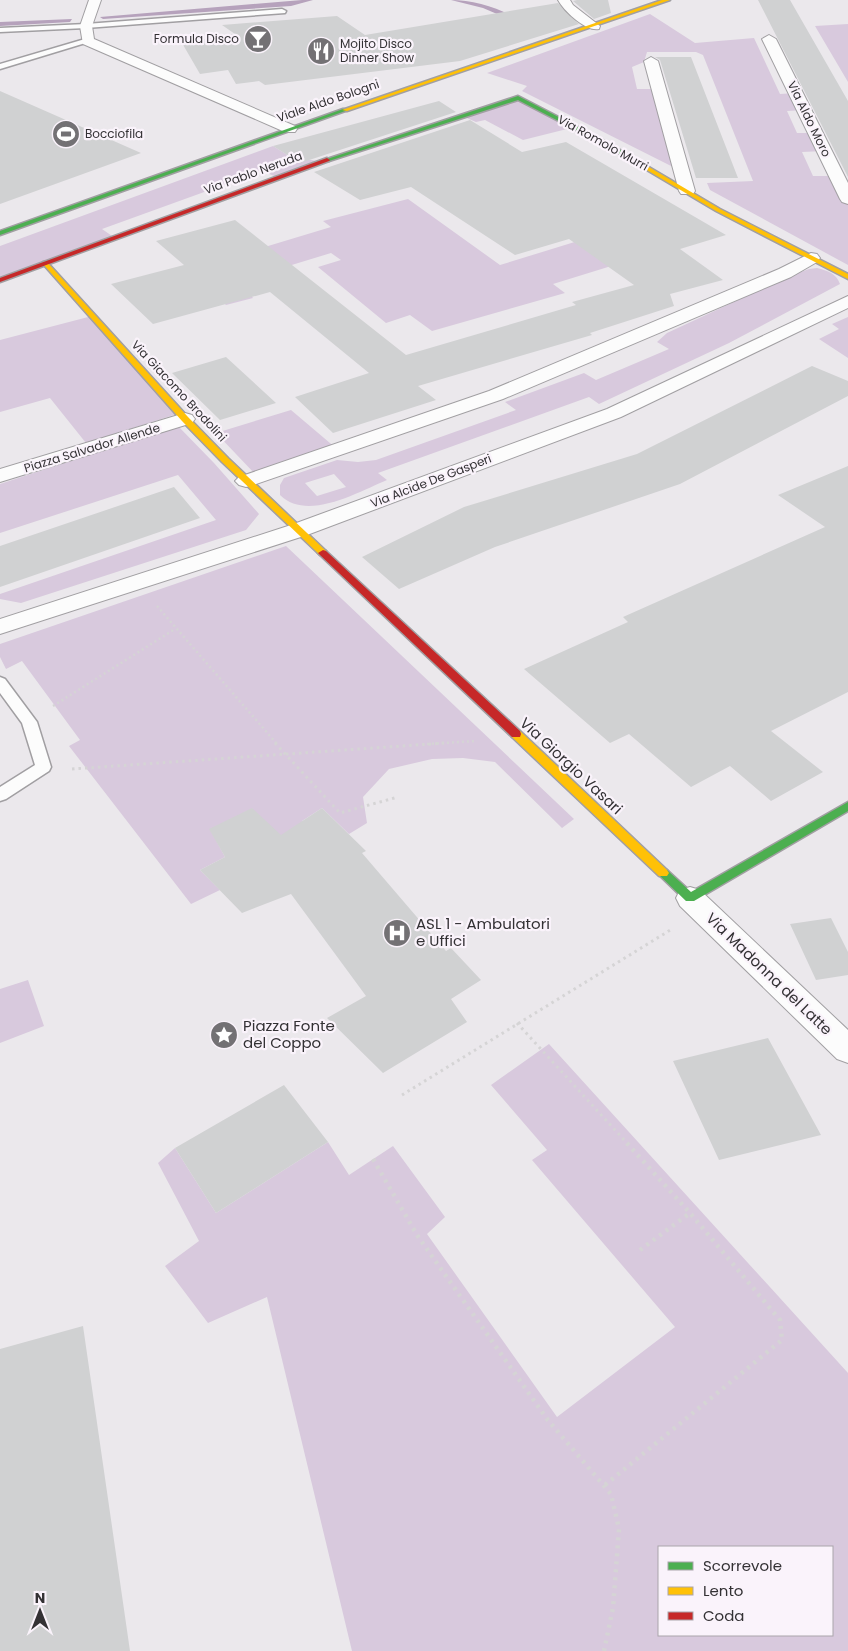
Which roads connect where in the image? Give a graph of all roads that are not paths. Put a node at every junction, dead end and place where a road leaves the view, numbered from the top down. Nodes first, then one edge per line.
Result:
1 (96, 0) edge
2 (564, 0) edge
3 (666, 0) edge
4 (282, 12) dead end
5 (86, 26) junction
6 (594, 26) junction
7 (0, 30) edge
8 (769, 39) dead end
9 (88, 41) junction
10 (651, 61) dead end
11 (0, 67) edge
12 (518, 98) joint
13 (290, 129) junction
14 (687, 191) junction
15 (848, 199) edge
16 (0, 233) edge
17 (811, 258) junction
18 (45, 263) junction
19 (848, 277) edge
20 (0, 280) edge
21 (848, 301) edge
22 (185, 419) junction
23 (0, 476) edge
24 (246, 481) junction
25 (299, 530) junction
26 (0, 627) edge
27 (0, 682) edge
28 (0, 795) edge
29 (848, 806) edge
30 (690, 898) junction
31 (848, 1050) edge

1 - 5 street
2 - 6 street
3 - 6 street, Viale Aldo Bologni
4 - 5 lane
5 - 7 lane
5 - 9 street
6 - 13 street, Viale Aldo Bologni
8 - 15 street, Via Aldo Moro
9 - 11 lane
9 - 13 street
10 - 14 street
12 - 14 street, Via Romolo Murri
12 - 18 street, Via Pablo Neruda
13 - 16 street, Viale Aldo Bologni
14 - 17 street, Via Romolo Murri
17 - 19 street, Via Romolo Murri
17 - 24 street
18 - 20 street, Via Pablo Neruda
18 - 22 street, Via Giacomo Brodolini
21 - 25 street, Via Alcide De Gasperi
22 - 23 street, Piazza Salvador Allende
22 - 24 street, Via Giacomo Brodolini
24 - 25 street, Via Giacomo Brodolini
25 - 26 street, Via Alcide De Gasperi
25 - 30 street, Via Giorgio Vasari
27 - 28 lane
29 - 30 street
30 - 31 street, Via Madonna del Latte

